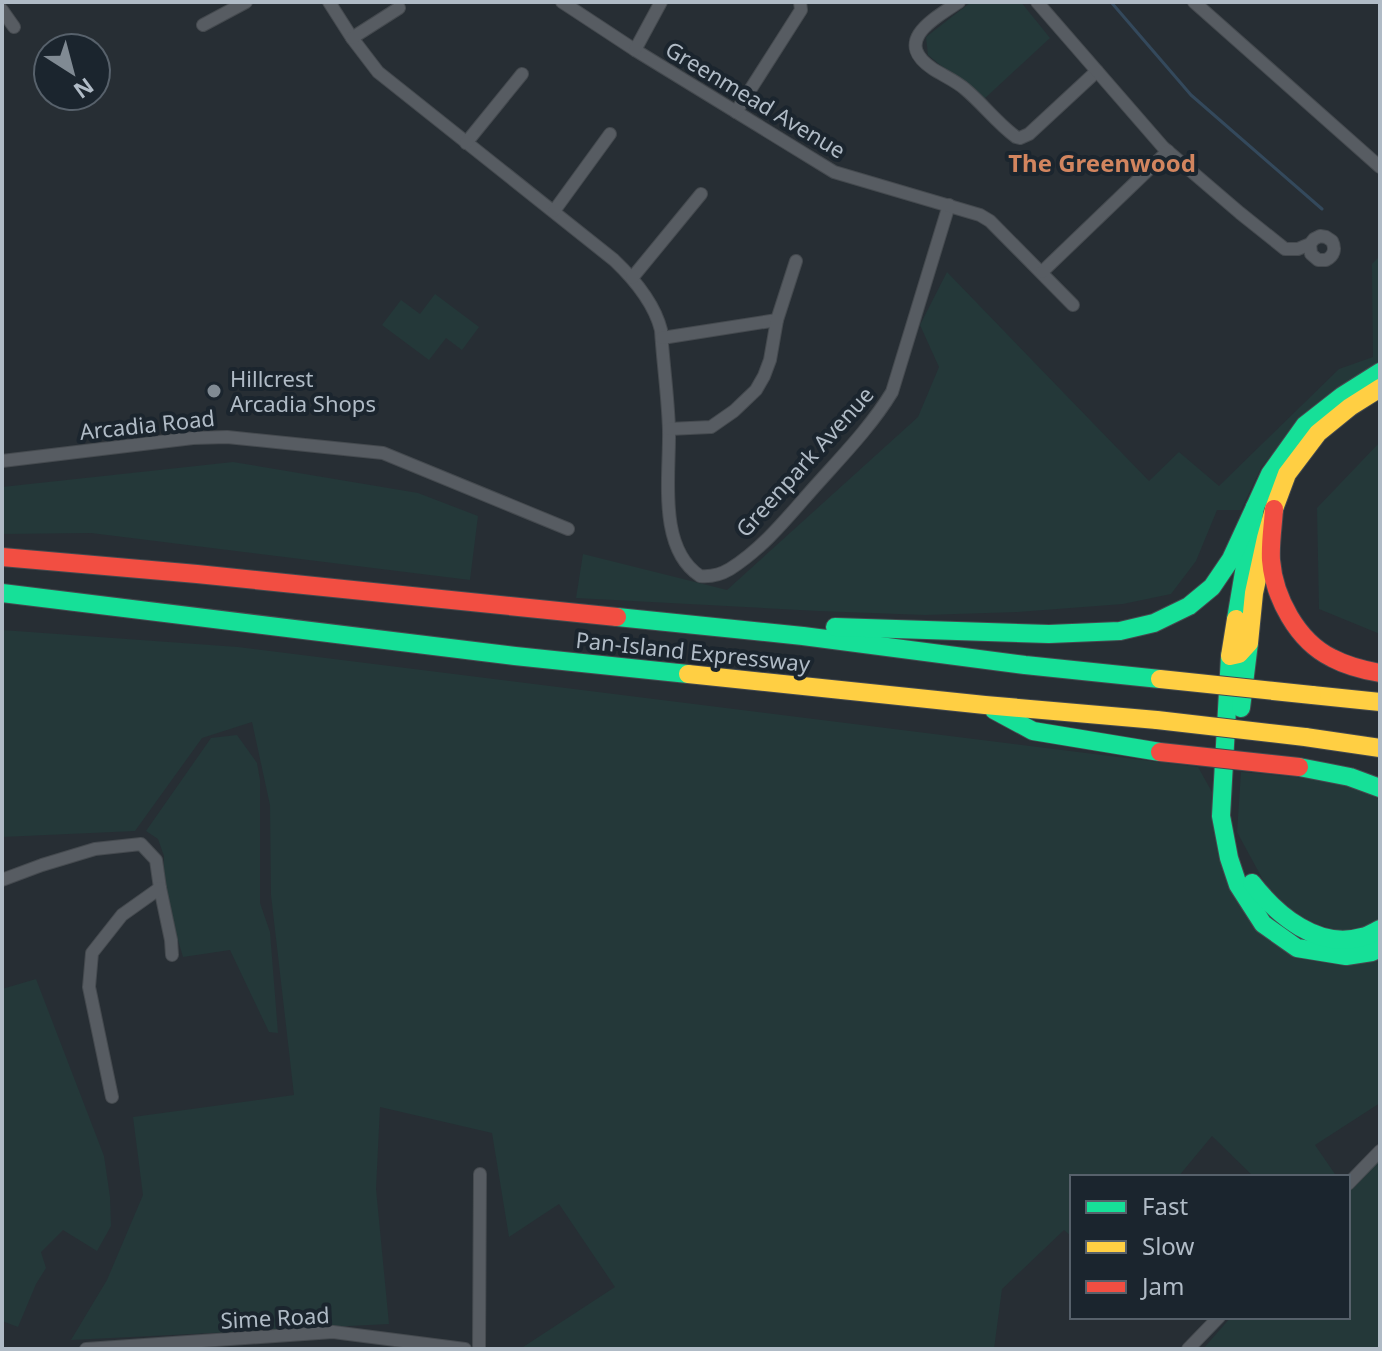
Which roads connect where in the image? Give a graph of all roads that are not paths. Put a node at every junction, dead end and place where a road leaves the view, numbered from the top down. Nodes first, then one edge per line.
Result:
1 (246, 2) edge
2 (329, 2) edge
3 (562, 2) edge
4 (661, 2) edge
5 (800, 2) edge
6 (959, 2) edge
7 (1037, 2) edge
8 (1194, 2) edge
9 (399, 8) dead end
10 (2, 10) edge
11 (203, 25) dead end
12 (14, 27) dead end
13 (352, 38) junction
14 (635, 50) junction
15 (1097, 71) junction
16 (522, 74) dead end
17 (736, 112) junction
18 (610, 134) dead end
19 (466, 143) junction
20 (1168, 151) junction
21 (1380, 167) edge
22 (701, 194) dead end
23 (949, 205) junction
24 (554, 211) junction
25 (1310, 244) dead end
26 (796, 261) dead end
27 (1042, 272) junction
28 (632, 278) junction
29 (1073, 305) dead end
30 (777, 320) junction
31 (662, 338) junction
32 (1380, 372) edge
33 (1380, 388) edge
34 (669, 429) junction
35 (2, 461) edge
36 (1265, 508) junction
37 (568, 529) dead end
38 (2, 557) edge
39 (2, 593) edge
40 (803, 636) junction
41 (1249, 643) junction
42 (1230, 656) junction
43 (1380, 673) edge
44 (1380, 702) edge
45 (985, 705) junction
46 (1380, 748) edge
47 (1380, 788) edge
48 (2, 880) edge
49 (160, 888) junction
50 (1380, 929) edge
51 (1380, 948) edge
52 (172, 955) dead end
53 (112, 1097) dead end
54 (1380, 1151) edge
55 (480, 1174) dead end
56 (1350, 1182) edge
57 (1217, 1319) edge
58 (86, 1349) edge
59 (465, 1349) edge
60 (479, 1349) edge
61 (1188, 1349) edge

1 - 11 street
2 - 13 street
3 - 14 street, Greenmead Avenue
4 - 14 street, Greenmead Avenue
5 - 17 street
6 - 15 street
7 - 15 street
8 - 21 street
9 - 13 street
10 - 12 street
13 - 19 street
14 - 17 street, Greenmead Avenue
15 - 20 street
16 - 19 street
17 - 23 street, Greenmead Avenue
18 - 24 street
19 - 24 street
20 - 25 street
20 - 27 street
22 - 28 street
23 - 27 street, Greenmead Avenue
23 - 34 street, Greenpark Avenue
24 - 28 street
26 - 30 street
27 - 29 street, Greenmead Avenue
28 - 31 street
30 - 31 street
30 - 34 street
31 - 34 street
32 - 36 main road
33 - 36 main road
35 - 37 street, Arcadia Road
36 - 40 main road
36 - 41 main road
36 - 42 main road
36 - 43 main road
38 - 40 main road, Pan-Island Expressway
39 - 45 main road, Pan-Island Expressway
40 - 44 main road, Pan-Island Expressway, bridge
41 - 42 main road
41 - 50 main road
42 - 51 main road
45 - 46 main road, Pan-Island Expressway, bridge
45 - 47 main road, bridge
48 - 49 street
49 - 52 street
49 - 53 street
54 - 56 street
55 - 60 street
57 - 61 street
58 - 59 street, Sime Road

